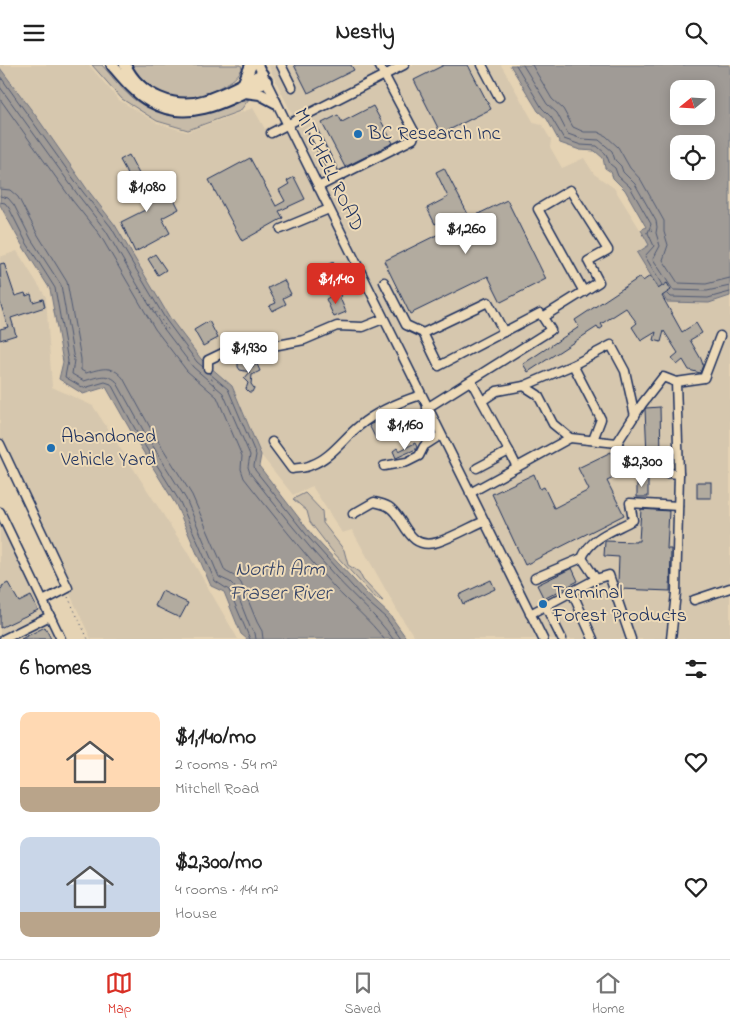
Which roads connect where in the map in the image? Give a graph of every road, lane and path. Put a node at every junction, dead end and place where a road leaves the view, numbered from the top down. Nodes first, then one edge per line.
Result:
1 (112, 65) edge
2 (125, 65) edge
3 (251, 65) edge
4 (282, 65) edge
5 (379, 65) edge
6 (404, 65) edge
7 (482, 65) edge
8 (262, 73) edge
9 (384, 75) junction
10 (244, 87) junction
11 (292, 87) dead end
12 (499, 97) dead end
13 (275, 102) junction
14 (287, 124) junction
15 (312, 132) dead end
16 (271, 133) dead end
17 (336, 177) junction
18 (318, 187) junction
19 (328, 209) junction
20 (281, 229) dead end
21 (654, 229) dead end
22 (642, 235) dead end
23 (384, 282) dead end
24 (138, 289) dead end
25 (584, 292) junction
26 (543, 317) junction
27 (383, 319) junction
28 (170, 332) dead end
29 (504, 332) junction
30 (423, 333) junction
31 (720, 336) dead end
32 (574, 365) junction
33 (208, 368) joint
34 (470, 381) junction
35 (676, 382) junction
36 (524, 386) junction
37 (215, 389) dead end
38 (421, 395) junction
39 (482, 401) junction
40 (427, 408) junction
41 (635, 416) junction
42 (441, 435) junction
43 (570, 438) junction
44 (593, 441) junction
45 (272, 443) dead end
46 (617, 443) junction
47 (0, 444) edge
48 (509, 451) junction
49 (384, 466) dead end
50 (517, 467) junction
51 (477, 468) dead end
52 (679, 474) junction
53 (470, 493) junction
54 (678, 506) junction
55 (0, 511) edge
56 (353, 514) dead end
57 (484, 521) junction
58 (582, 558) junction
59 (535, 578) dead end
60 (596, 579) junction
61 (730, 588) edge
62 (66, 589) junction
63 (572, 592) junction
64 (694, 600) dead end
65 (43, 601) junction
66 (546, 607) junction
67 (530, 614) junction
68 (50, 616) junction
69 (4, 639) edge
70 (61, 639) edge
71 (88, 639) edge
72 (543, 639) edge
73 (562, 639) edge
74 (593, 639) edge
75 (633, 639) edge
76 (671, 639) edge

1 - 10 highway
2 - 10 highway
3 - 10 highway
4 - 11 street
5 - 9 street
6 - 9 street
7 - 12 street
8 - 10 highway
8 - 13 street, MITCHELL ROAD
9 - 14 street
9 - 17 street
10 - 13 highway
13 - 14 street, MITCHELL ROAD
14 - 16 street
14 - 18 street, MITCHELL ROAD
15 - 17 street
17 - 18 street
18 - 19 street, MITCHELL ROAD
19 - 20 street
19 - 27 street, MITCHELL ROAD
21 - 22 path
23 - 30 street
24 - 28 path
25 - 25 street
25 - 26 street
26 - 29 street
26 - 34 street
27 - 33 street
27 - 38 street, MITCHELL ROAD
29 - 30 street
29 - 30 street
31 - 35 street
32 - 36 street
32 - 41 street
32 - 44 street
33 - 37 path
34 - 39 street
34 - 40 street
35 - 41 street
35 - 52 street
36 - 39 street
36 - 43 street
38 - 40 street, MITCHELL ROAD
38 - 45 street
39 - 48 street
40 - 42 street, MITCHELL ROAD
41 - 46 street
42 - 49 street
42 - 53 street, MITCHELL ROAD
43 - 44 street
43 - 50 street
44 - 46 street
46 - 52 street
47 - 62 street
48 - 50 street
48 - 51 street
50 - 53 street
52 - 54 street
53 - 57 street, MITCHELL ROAD
54 - 58 street
54 - 76 street
55 - 65 street
56 - 57 street
57 - 67 street, MITCHELL ROAD
58 - 59 street
58 - 60 street
60 - 63 street
60 - 75 street
61 - 64 street
62 - 65 street
62 - 71 path
63 - 66 street
63 - 74 street
65 - 68 street
66 - 67 street
66 - 73 street
67 - 72 street, MITCHELL ROAD
68 - 69 street
68 - 70 street

